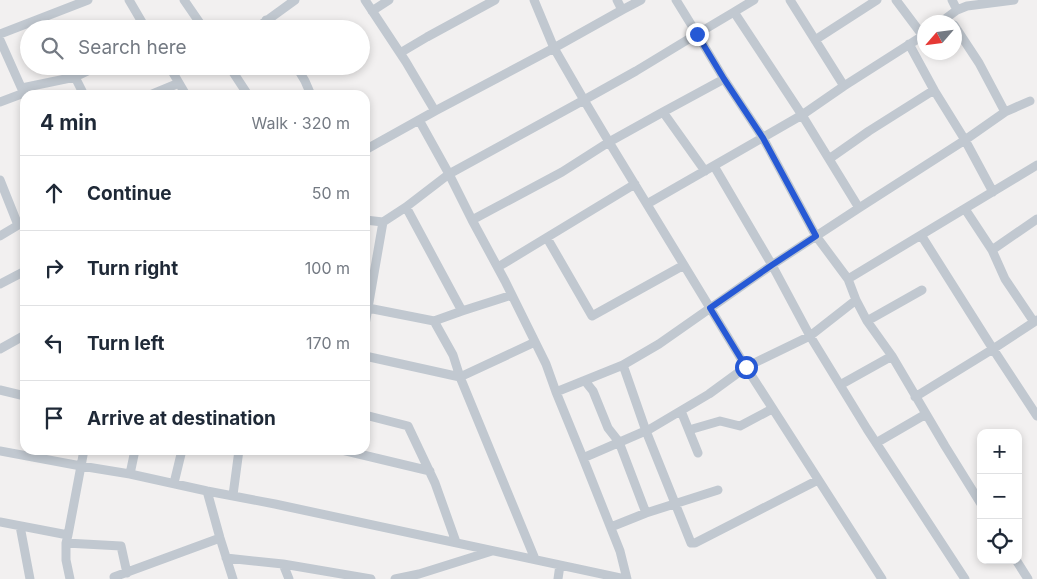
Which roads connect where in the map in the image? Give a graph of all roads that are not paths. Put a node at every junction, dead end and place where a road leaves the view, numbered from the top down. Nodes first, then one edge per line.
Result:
1 (88, 0) edge
2 (128, 0) edge
3 (295, 0) edge
4 (365, 0) edge
5 (389, 0) edge
6 (534, 0) edge
7 (617, 0) edge
8 (641, 0) edge
9 (676, 0) edge
10 (754, 0) edge
11 (790, 0) edge
12 (878, 0) edge
13 (896, 0) edge
14 (952, 0) edge
15 (1014, 0) edge
16 (491, 1) edge
17 (189, 2) edge
18 (961, 8) junction
19 (622, 10) junction
20 (372, 11) junction
21 (734, 12) junction
22 (955, 15) edge
23 (36, 20) edge
24 (140, 20) edge
25 (199, 20) edge
26 (266, 20) edge
27 (20, 26) edge
28 (917, 27) edge
29 (0, 34) edge
30 (697, 34) junction
31 (0, 40) edge
32 (815, 40) junction
33 (917, 40) edge
34 (962, 40) edge
35 (910, 44) junction
36 (554, 48) junction
37 (400, 53) junction
38 (79, 75) edge
39 (174, 75) edge
40 (235, 75) edge
41 (301, 75) edge
42 (75, 77) junction
43 (724, 79) junction
44 (179, 83) junction
45 (844, 86) junction
46 (22, 90) edge
47 (33, 90) edge
48 (82, 90) edge
49 (162, 90) edge
50 (183, 90) edge
51 (245, 90) edge
52 (309, 90) edge
53 (934, 90) junction
54 (20, 94) edge
55 (584, 100) junction
56 (1030, 100) dead end
57 (0, 102) edge
58 (435, 111) junction
59 (663, 112) junction
60 (1005, 112) junction
61 (802, 115) junction
62 (419, 120) junction
63 (763, 138) junction
64 (965, 140) junction
65 (608, 142) junction
66 (370, 147) edge
67 (829, 159) junction
68 (1037, 165) edge
69 (714, 166) junction
70 (705, 171) junction
71 (449, 174) junction
72 (0, 180) edge
73 (635, 184) junction
74 (993, 192) junction
75 (647, 204) junction
76 (406, 207) junction
77 (859, 208) junction
78 (965, 209) junction
79 (472, 220) junction
80 (20, 221) edge
81 (370, 221) edge
82 (383, 222) junction
83 (1035, 223) edge
84 (20, 224) edge
85 (922, 235) junction
86 (0, 236) edge
87 (816, 236) junction
88 (547, 238) junction
89 (992, 250) junction
90 (684, 265) junction
91 (772, 265) junction
92 (498, 267) junction
93 (20, 274) edge
94 (848, 279) junction
95 (0, 284) edge
96 (922, 290) dead end
97 (512, 295) junction
98 (370, 297) edge
99 (856, 300) junction
100 (370, 308) edge
101 (710, 308) junction
102 (462, 311) junction
103 (434, 321) junction
104 (867, 321) junction
105 (1036, 321) edge
106 (810, 336) junction
107 (20, 338) edge
108 (536, 342) junction
109 (0, 348) edge
110 (993, 349) junction
111 (892, 356) junction
112 (370, 357) edge
113 (622, 365) junction
114 (746, 367) junction
115 (460, 377) junction
116 (585, 381) junction
117 (840, 385) junction
118 (0, 390) edge
119 (556, 392) junction
120 (20, 395) edge
121 (916, 397) junction
122 (772, 409) junction
123 (681, 411) junction
124 (1036, 411) edge
125 (926, 414) junction
126 (370, 416) edge
127 (689, 430) junction
128 (646, 431) junction
129 (619, 442) junction
130 (876, 443) junction
131 (0, 451) edge
132 (698, 453) dead end
133 (20, 455) edge
134 (22, 455) edge
135 (83, 455) edge
136 (134, 455) edge
137 (181, 455) edge
138 (238, 455) edge
139 (363, 455) edge
140 (583, 458) junction
141 (81, 466) junction
142 (430, 471) junction
143 (130, 474) junction
144 (818, 480) junction
145 (174, 483) junction
146 (718, 490) dead end
147 (207, 491) junction
148 (233, 495) junction
149 (977, 497) edge
150 (675, 503) junction
151 (646, 513) junction
152 (0, 522) edge
153 (20, 526) junction
154 (611, 527) junction
155 (220, 538) junction
156 (67, 539) junction
157 (456, 542) junction
158 (494, 550) junction
159 (226, 558) junction
160 (535, 559) junction
161 (283, 564) junction
162 (1019, 564) edge
163 (560, 565) junction
164 (127, 573) junction
165 (113, 578) edge
166 (30, 579) edge
167 (70, 579) edge
168 (233, 579) edge
169 (289, 579) edge
170 (371, 579) edge
171 (395, 579) edge
172 (558, 579) edge
173 (622, 579) edge
174 (882, 579) edge
175 (964, 579) edge
176 (1028, 579) edge

1 - 23 street
2 - 24 street
3 - 26 street
4 - 20 street
5 - 20 street
6 - 36 street
7 - 19 street
8 - 19 street
9 - 30 street
10 - 21 street
11 - 32 street
12 - 32 street
13 - 28 street
14 - 18 street
15 - 18 street
16 - 37 street
17 - 25 street
18 - 22 street
19 - 36 street
20 - 37 street
21 - 30 street
21 - 61 street
27 - 29 street
30 - 43 street
30 - 55 street
31 - 46 street
32 - 45 street
33 - 35 street
34 - 60 street
35 - 45 street
35 - 53 street
36 - 55 street
36 - 58 street
37 - 58 street
38 - 42 street
39 - 44 street
40 - 51 street
41 - 52 street
42 - 47 street
42 - 48 street
43 - 59 street
43 - 63 street
44 - 49 street
44 - 50 street
45 - 61 street
53 - 64 street
53 - 67 street
54 - 57 street
55 - 65 street
55 - 71 street
56 - 60 street
58 - 62 street
59 - 65 street
59 - 70 street
60 - 64 street
61 - 63 street
61 - 67 street
62 - 66 street
62 - 71 street
63 - 69 street
63 - 87 street
64 - 74 street
64 - 77 street
65 - 73 street
65 - 79 street
67 - 77 street
68 - 74 street
69 - 70 street
69 - 91 street
70 - 75 street
71 - 76 street
71 - 79 street
72 - 80 street
73 - 75 street
73 - 88 street
74 - 78 street
75 - 90 street
76 - 82 street
76 - 102 street
77 - 87 street
78 - 85 street
78 - 89 street
79 - 92 street
81 - 82 street
82 - 98 street
83 - 89 street
84 - 86 street
85 - 94 street
85 - 110 street
87 - 91 street
87 - 94 street
88 - 90 street
88 - 92 street
89 - 105 street
90 - 101 street
91 - 101 street
91 - 106 street
92 - 97 street
93 - 95 street
94 - 99 street
96 - 104 street
97 - 102 street
97 - 108 street
99 - 104 street
99 - 106 street
100 - 103 street
101 - 113 street
101 - 114 street
102 - 103 street
103 - 115 street
104 - 111 street
105 - 110 street
106 - 114 street
106 - 117 street
107 - 109 street
108 - 115 street
108 - 119 street
110 - 121 street
110 - 124 street
111 - 117 street
111 - 121 street
112 - 115 street
113 - 116 street
113 - 128 street
114 - 122 street
114 - 123 street
115 - 160 street
116 - 119 street
116 - 129 street
117 - 130 street
118 - 120 street
119 - 140 street
121 - 125 street
122 - 127 street
122 - 144 street
123 - 127 street
123 - 128 street
125 - 130 street
125 - 149 street
126 - 142 street
127 - 132 street
128 - 129 street
128 - 150 street
129 - 140 street
129 - 151 street
130 - 175 street
131 - 133 street
134 - 141 street
135 - 141 street
136 - 143 street
137 - 145 street
138 - 148 street
139 - 142 street
140 - 154 street
141 - 143 street
141 - 156 street
142 - 157 street
143 - 145 street
144 - 150 street
144 - 174 street
145 - 147 street
146 - 150 street
147 - 148 street
147 - 155 street
148 - 157 street
150 - 151 street
151 - 154 street
152 - 153 street
153 - 156 street
153 - 166 street
154 - 173 street
155 - 159 street
155 - 164 street
156 - 164 street
156 - 167 street
157 - 158 street
158 - 160 street
158 - 171 street
159 - 161 street
159 - 168 street
160 - 163 street
161 - 169 street
161 - 170 street
162 - 176 street
163 - 172 street
163 - 173 street
164 - 165 street

